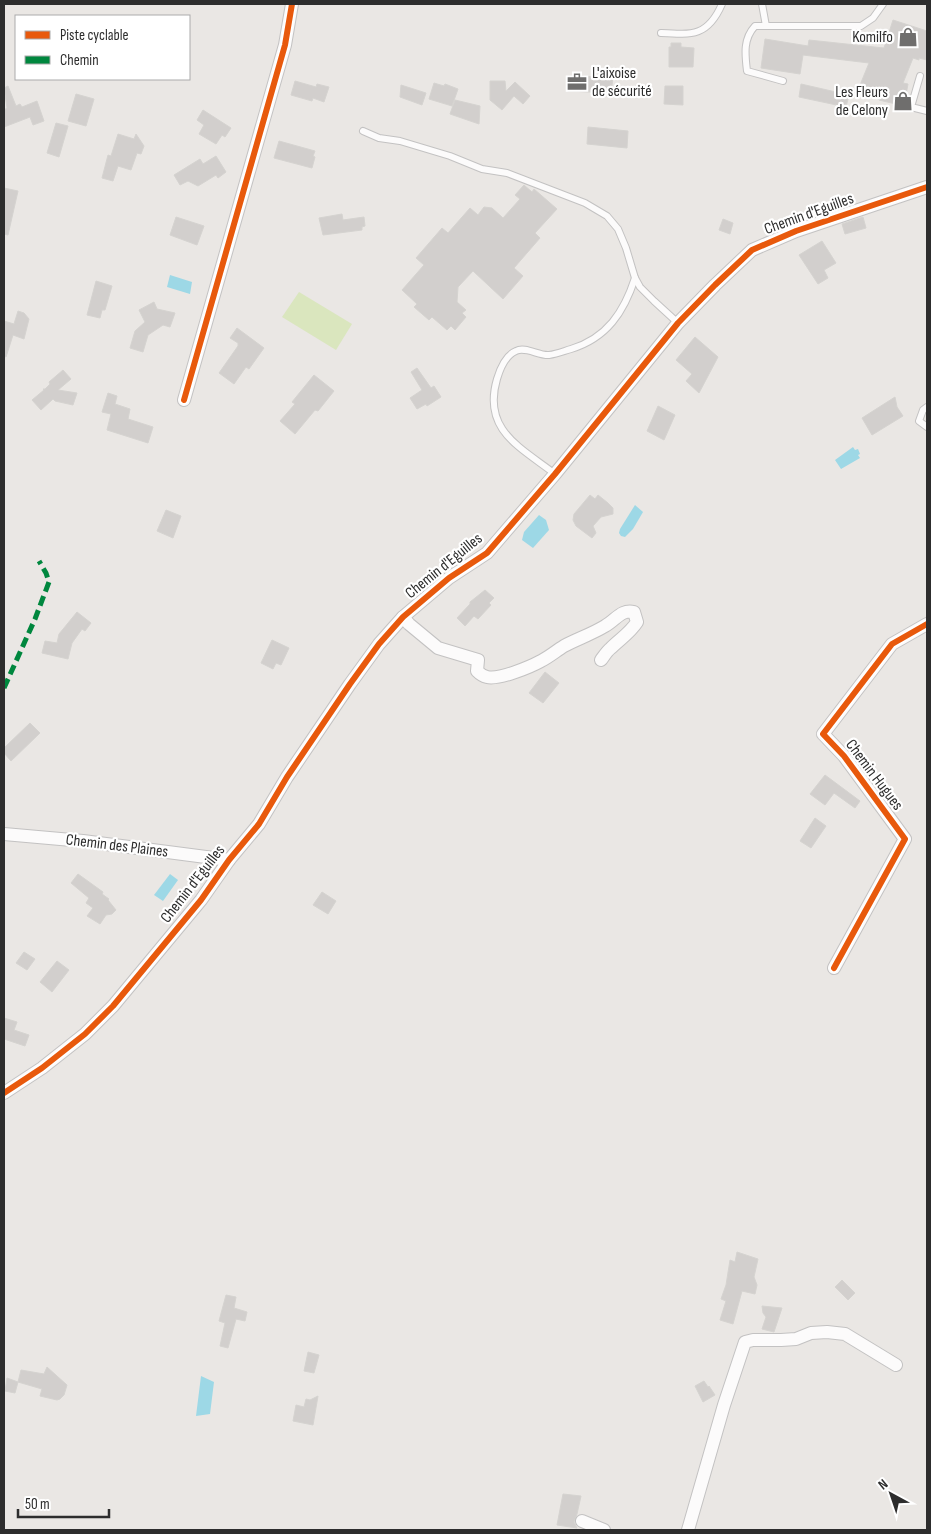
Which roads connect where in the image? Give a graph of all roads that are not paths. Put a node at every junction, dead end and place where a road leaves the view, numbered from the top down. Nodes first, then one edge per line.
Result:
1 (292, 4) edge
2 (722, 4) edge
3 (762, 4) edge
4 (883, 4) edge
5 (766, 26) junction
6 (662, 33) dead end
7 (920, 76) dead end
8 (783, 81) dead end
9 (927, 111) edge
10 (363, 131) dead end
11 (927, 187) edge
12 (635, 278) junction
13 (678, 323) junction
14 (184, 400) dead end
15 (927, 407) edge
16 (927, 427) edge
17 (555, 474) junction
18 (403, 617) junction
19 (927, 624) edge
20 (601, 660) dead end
21 (4, 834) edge
22 (229, 860) junction
23 (834, 968) dead end
24 (4, 1093) edge
25 (896, 1365) dead end
26 (582, 1521) dead end
27 (604, 1530) edge
28 (688, 1530) edge

1 - 14 street
2 - 6 lane
3 - 5 lane
4 - 5 lane
5 - 8 lane
7 - 9 lane
10 - 12 lane
11 - 13 street, Chemin d'Eguilles
12 - 13 lane
12 - 17 lane
13 - 17 street, Chemin d'Eguilles
15 - 16 lane
17 - 18 street, Chemin d'Eguilles
18 - 20 street
18 - 22 street, Chemin d'Eguilles
19 - 23 street, Chemin Hugues
21 - 22 street, Chemin des Plaines
22 - 24 street, Chemin d'Eguilles
25 - 28 street
26 - 27 street

